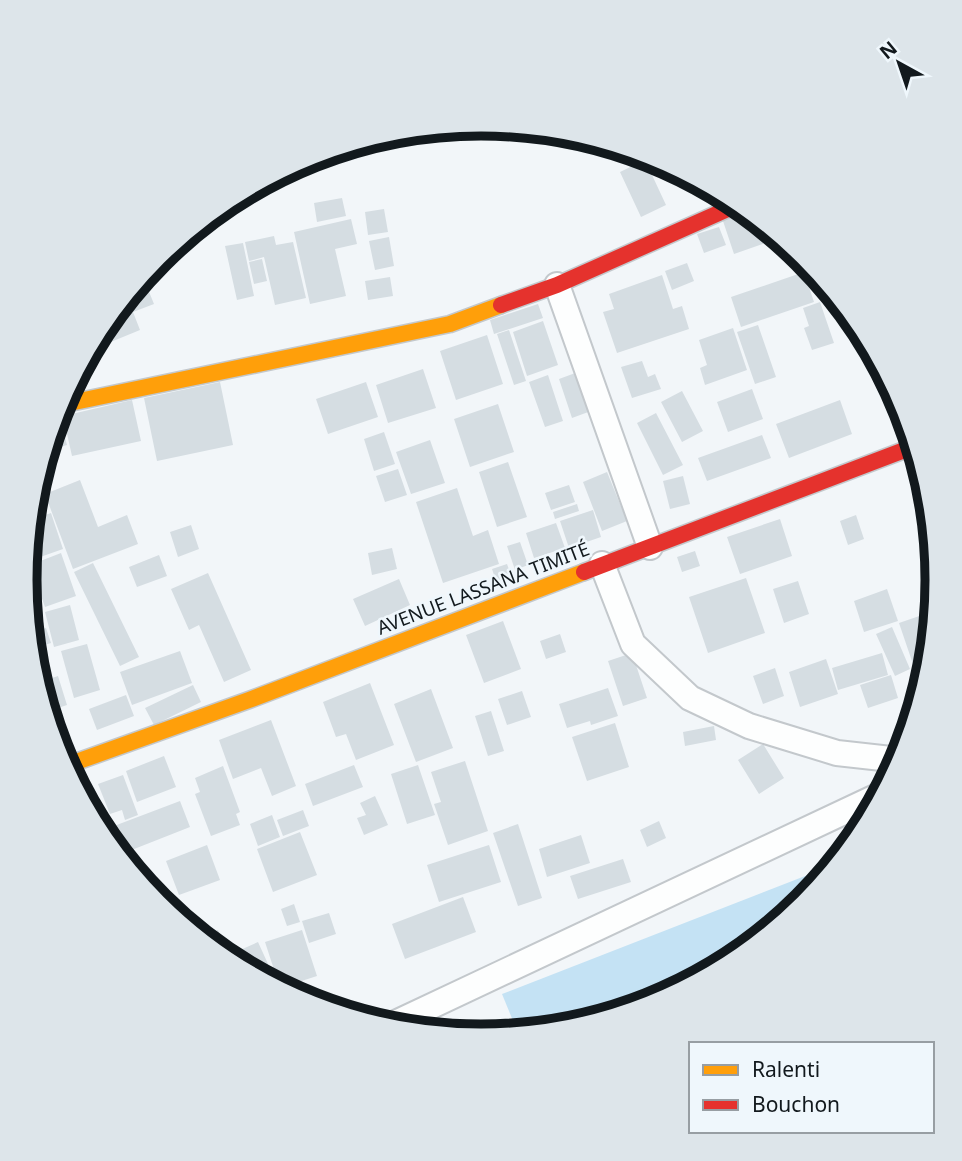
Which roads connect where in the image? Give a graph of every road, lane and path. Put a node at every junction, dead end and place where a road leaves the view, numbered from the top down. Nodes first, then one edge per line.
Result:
1 (726, 210) edge
2 (557, 285) junction
3 (75, 402) edge
4 (905, 450) edge
5 (650, 547) junction
6 (603, 564) junction
7 (887, 759) edge
8 (76, 762) edge
9 (867, 801) edge
10 (406, 1018) edge

1 - 2 street
2 - 3 street
2 - 5 street
4 - 5 street, AVENUE LASSANA TIMITÉ
5 - 6 street, AVENUE LASSANA TIMITÉ
6 - 7 street
6 - 8 street, AVENUE LASSANA TIMITÉ
9 - 10 street

